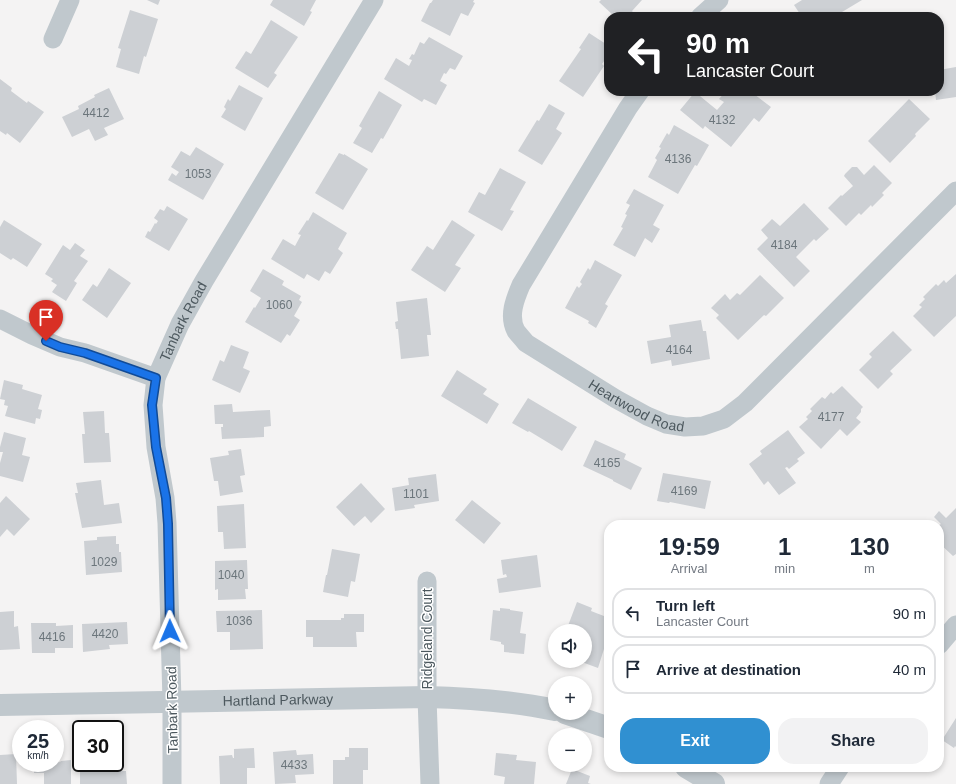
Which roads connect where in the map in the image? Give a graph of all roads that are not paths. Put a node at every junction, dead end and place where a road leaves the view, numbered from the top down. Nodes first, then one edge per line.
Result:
1 (70, 0) edge
2 (374, 0) edge
3 (719, 0) edge
4 (706, 12) edge
5 (53, 39) dead end
6 (637, 96) edge
7 (956, 191) edge
8 (0, 319) edge
9 (156, 378) junction
10 (427, 581) dead end
11 (956, 625) edge
12 (944, 639) edge
13 (427, 697) junction
14 (172, 701) junction
15 (0, 705) edge
16 (548, 709) edge
17 (586, 720) edge
18 (604, 726) edge
19 (694, 772) edge
20 (837, 772) edge
21 (172, 784) edge
22 (430, 784) edge
23 (714, 784) edge
24 (829, 784) edge

1 - 5 street
2 - 9 street, Tanbark Road
3 - 4 street
6 - 7 street, Heartwood Road
8 - 9 street
9 - 14 street, Tanbark Road
10 - 13 street, Ridgeland Court
11 - 12 street
13 - 14 street, Hartland Parkway
13 - 16 street, Hartland Parkway
13 - 22 street, Ridgeland Court
14 - 15 street, Hartland Parkway
14 - 21 street, Tanbark Road
17 - 18 street
19 - 23 street
20 - 24 street

